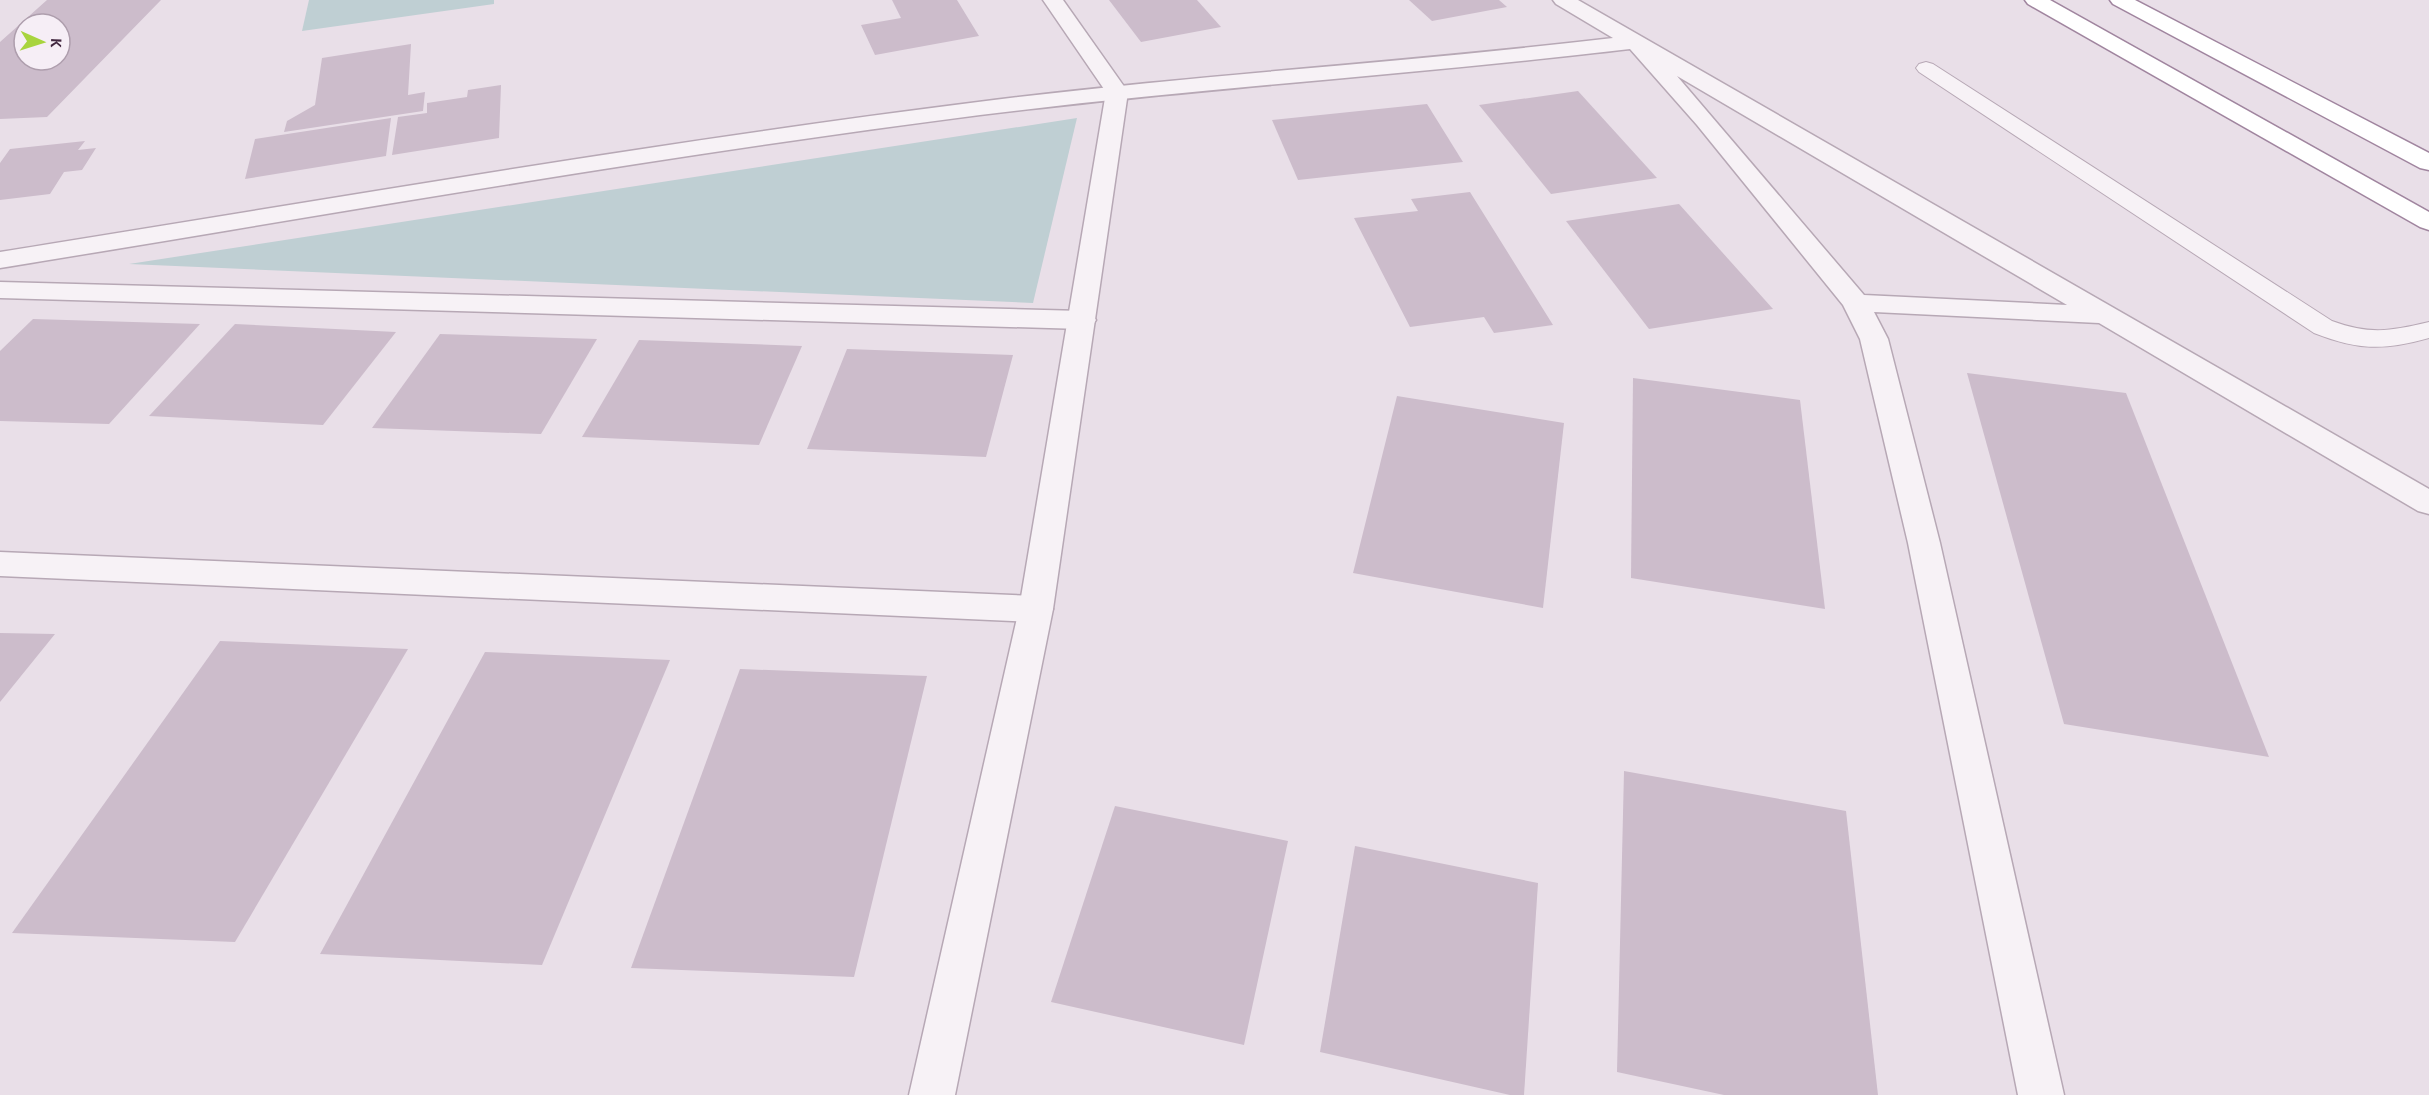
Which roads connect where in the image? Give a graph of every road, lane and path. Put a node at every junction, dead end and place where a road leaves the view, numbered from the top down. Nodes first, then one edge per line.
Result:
1 (1053, 0) edge
2 (1563, 0) edge
3 (2036, 0) edge
4 (2120, 0) edge
5 (1635, 42) junction
6 (1926, 68) dead end
7 (1117, 92) junction
8 (2429, 163) edge
9 (2429, 222) edge
10 (0, 260) edge
11 (0, 290) edge
12 (1856, 303) junction
13 (2104, 315) junction
14 (1082, 320) junction
15 (2429, 330) edge
16 (2429, 503) edge
17 (0, 564) edge
18 (1036, 609) junction
19 (932, 1095) edge
20 (2042, 1095) edge

1 - 7 street
2 - 5 street
3 - 9 highway
4 - 8 highway
5 - 7 street
5 - 12 street
5 - 13 street
6 - 15 lane
7 - 10 street
7 - 14 street
11 - 14 street
12 - 13 street
12 - 20 street
13 - 16 street
14 - 18 street
17 - 18 street
18 - 19 street

